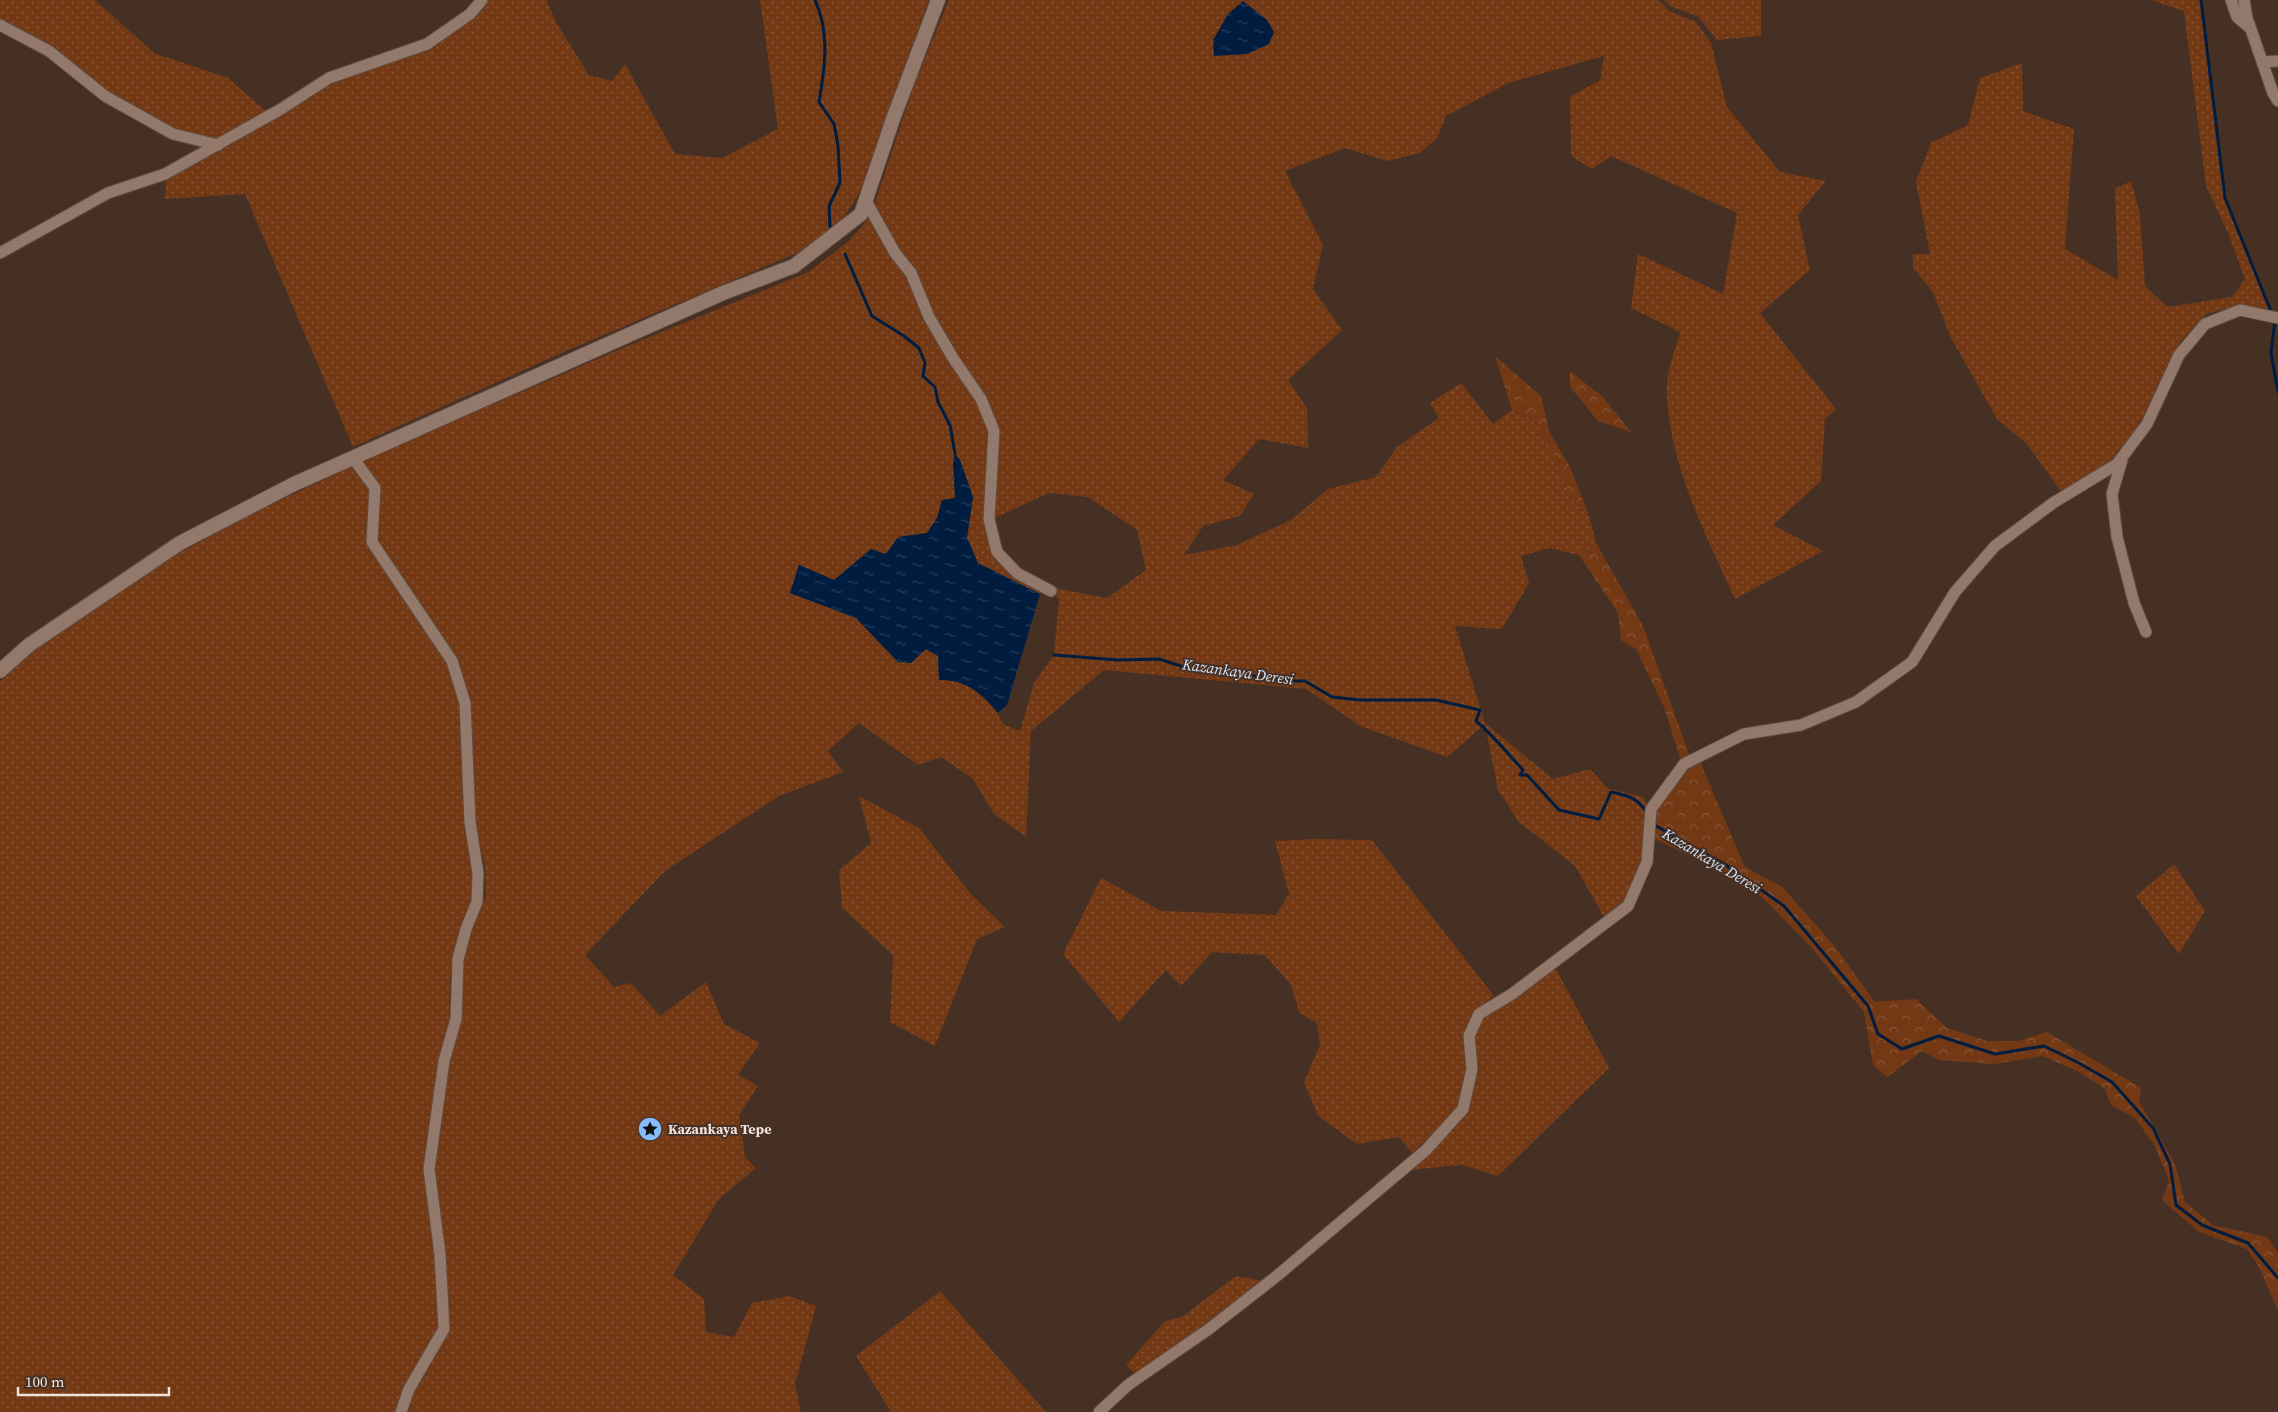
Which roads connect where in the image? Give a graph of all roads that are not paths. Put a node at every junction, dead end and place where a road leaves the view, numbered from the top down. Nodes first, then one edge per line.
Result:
1 (482, 0) edge
2 (938, 0) edge
3 (2231, 0) edge
4 (2244, 0) edge
5 (0, 25) edge
6 (2251, 29) junction
7 (2263, 62) junction
8 (2278, 62) edge
9 (2278, 102) edge
10 (218, 145) junction
11 (866, 201) junction
12 (0, 254) edge
13 (2278, 318) edge
14 (2123, 456) junction
15 (353, 458) junction
16 (1051, 591) dead end
17 (2146, 632) dead end
18 (0, 671) edge
19 (401, 1412) edge
20 (1099, 1412) edge

1 - 10 street
2 - 11 street
3 - 6 street
4 - 6 street
5 - 10 street
6 - 7 street
7 - 8 street
7 - 9 street
10 - 12 street
11 - 15 street
11 - 16 street
13 - 14 street
14 - 17 street
14 - 20 street
15 - 18 street
15 - 19 street

